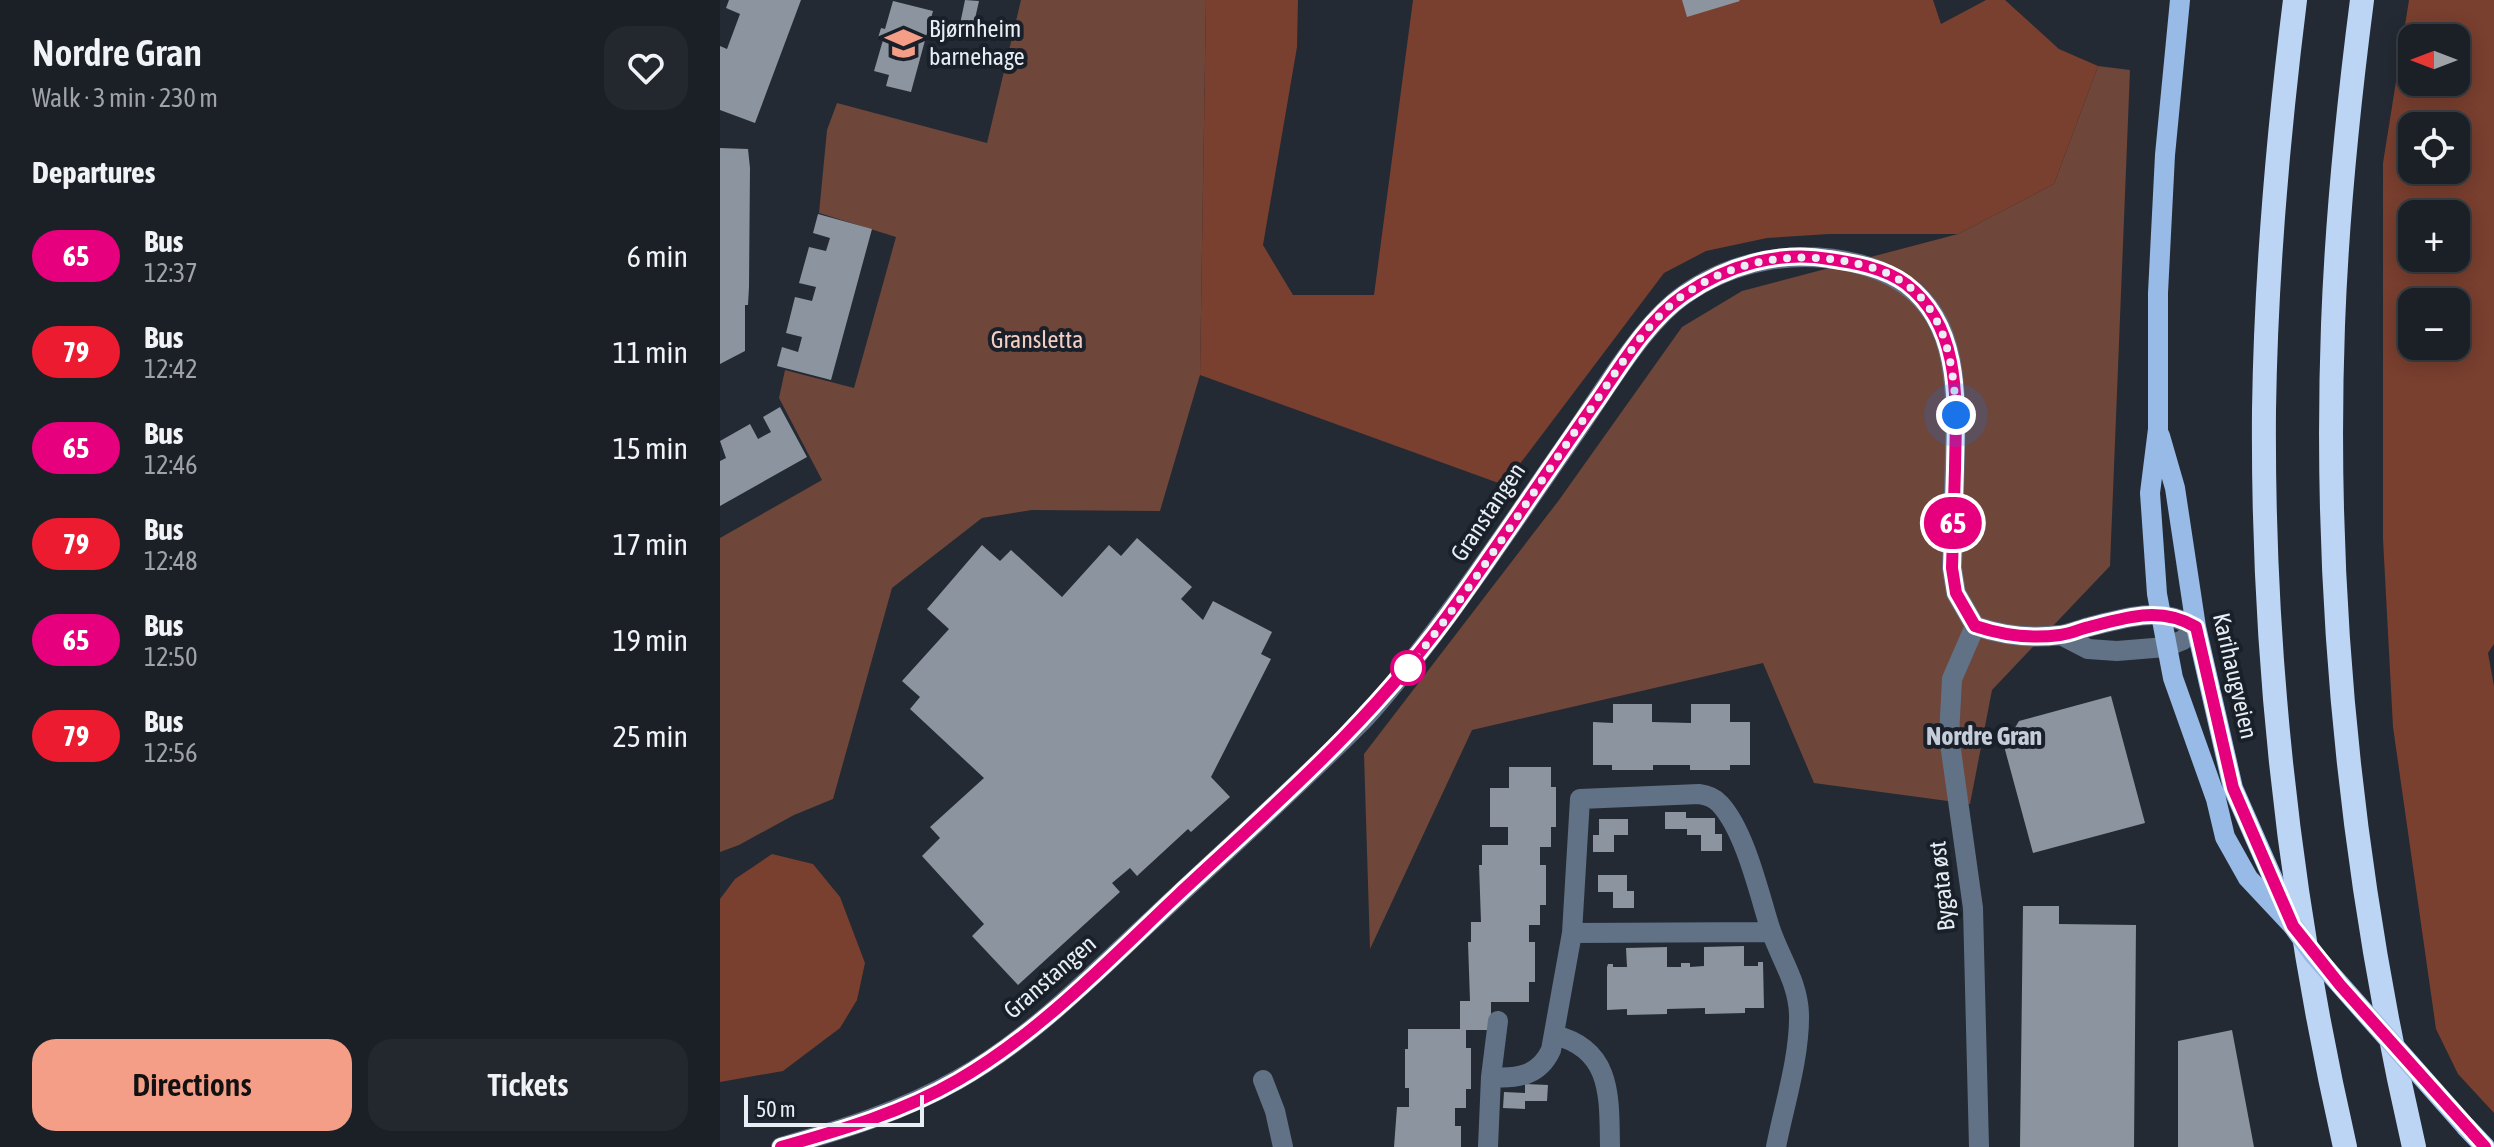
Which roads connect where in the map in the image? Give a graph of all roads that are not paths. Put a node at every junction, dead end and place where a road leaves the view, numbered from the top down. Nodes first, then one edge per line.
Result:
1 (2180, 0) edge
2 (2295, 0) edge
3 (2362, 0) edge
4 (2158, 429) junction
5 (2160, 614) junction
6 (1975, 626) junction
7 (2196, 627) junction
8 (2061, 635) junction
9 (2166, 647) junction
10 (2293, 926) junction
11 (1771, 932) junction
12 (1572, 933) junction
13 (1498, 1021) dead end
14 (1554, 1035) junction
15 (1491, 1077) junction
16 (1263, 1080) dead end
17 (781, 1147) edge
18 (1283, 1147) edge
19 (1488, 1147) edge
20 (1610, 1147) edge
21 (1776, 1147) edge
22 (1979, 1147) edge
23 (2345, 1147) edge
24 (2414, 1147) edge
25 (2485, 1147) edge

1 - 4 main road, Karihaugveien
2 - 23 highway
3 - 24 highway
4 - 5 main road, Karihaugveien
4 - 7 main road, Karihaugveien
5 - 7 street
5 - 8 street
5 - 9 main road, Karihaugveien
6 - 8 street
6 - 17 street, Granstangen
6 - 22 street, Bygata øst
7 - 9 street
7 - 10 main road, Karihaugveien
8 - 9 street
9 - 10 main road, Karihaugveien
10 - 25 main road, Karihaugveien, bridge
11 - 12 street
11 - 12 street
11 - 21 street
12 - 14 street
13 - 15 street
14 - 15 street
14 - 20 street
15 - 19 street
16 - 18 street

